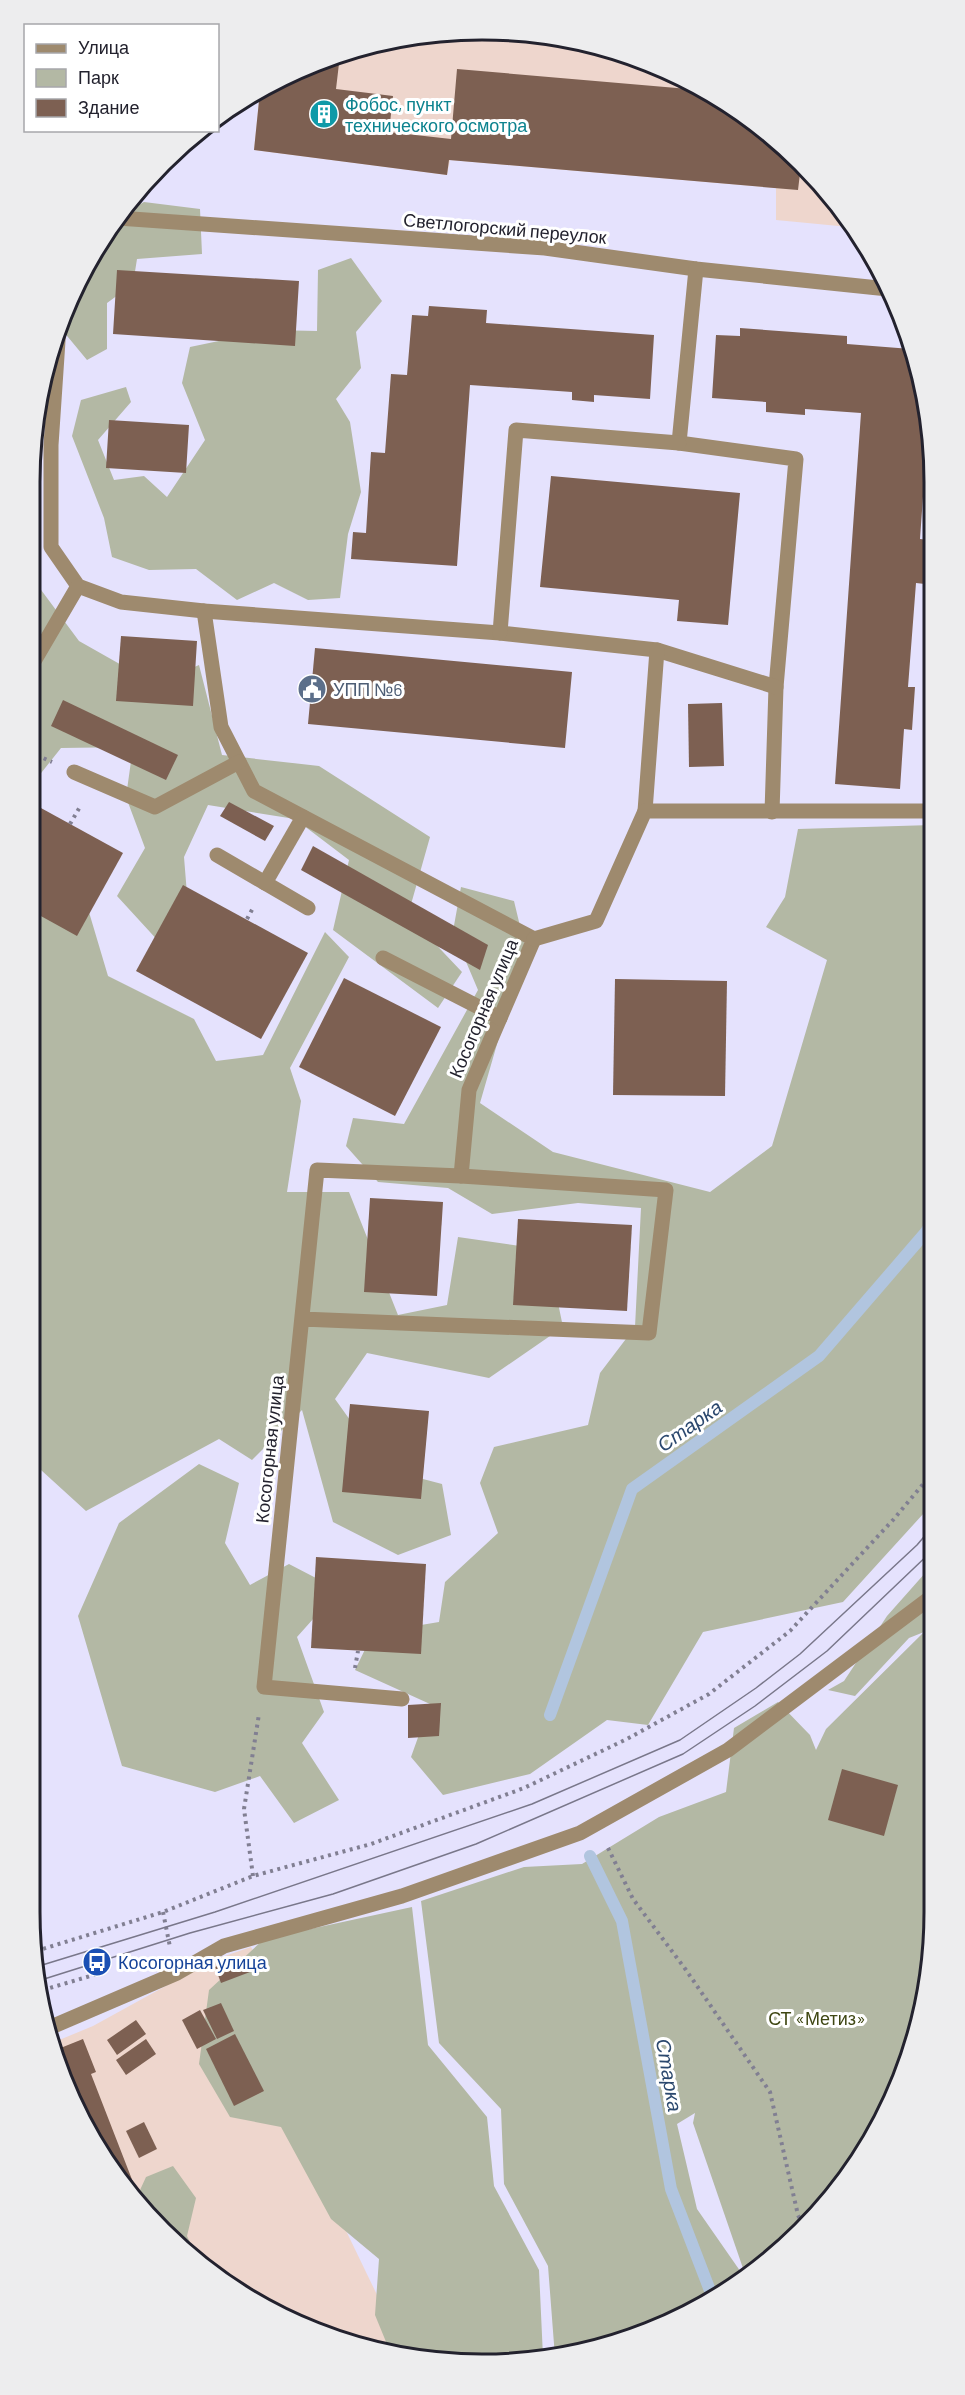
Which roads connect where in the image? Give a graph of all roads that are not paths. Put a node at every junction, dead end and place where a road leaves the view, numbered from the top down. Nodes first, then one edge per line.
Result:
1 (128, 219) edge
2 (696, 269) junction
3 (880, 288) edge
4 (51, 387) edge
5 (679, 443) junction
6 (44, 444) edge
7 (78, 586) junction
8 (204, 611) junction
9 (500, 633) junction
10 (657, 650) junction
11 (40, 651) edge
12 (776, 687) junction
13 (239, 762) junction
14 (74, 772) dead end
15 (645, 811) junction
16 (924, 811) edge
17 (772, 812) junction
18 (303, 817) junction
19 (217, 855) dead end
20 (265, 883) junction
21 (309, 908) dead end
22 (534, 939) junction
23 (384, 958) dead end
24 (500, 1018) junction
25 (461, 1176) junction
26 (302, 1319) junction
27 (924, 1603) edge
28 (402, 1699) dead end
29 (56, 2025) edge

1 - 2 street, Светлогорский переулок
2 - 3 street, Светлогорский переулок
2 - 5 street
4 - 6 street
5 - 9 street
5 - 12 street
6 - 7 street
7 - 8 street
7 - 11 street
8 - 9 street
8 - 13 street, Косогорная улица
9 - 10 street
10 - 12 street
10 - 15 street
12 - 17 street
13 - 14 street
13 - 18 street, Косогорная улица
15 - 17 street
15 - 22 street
16 - 17 street
18 - 20 street
18 - 22 street, Косогорная улица
19 - 20 street
20 - 21 street
22 - 24 street, Косогорная улица
23 - 24 street
24 - 25 street, Косогорная улица
25 - 26 street, Косогорная улица
25 - 26 street
26 - 28 street, Косогорная улица
27 - 29 street

